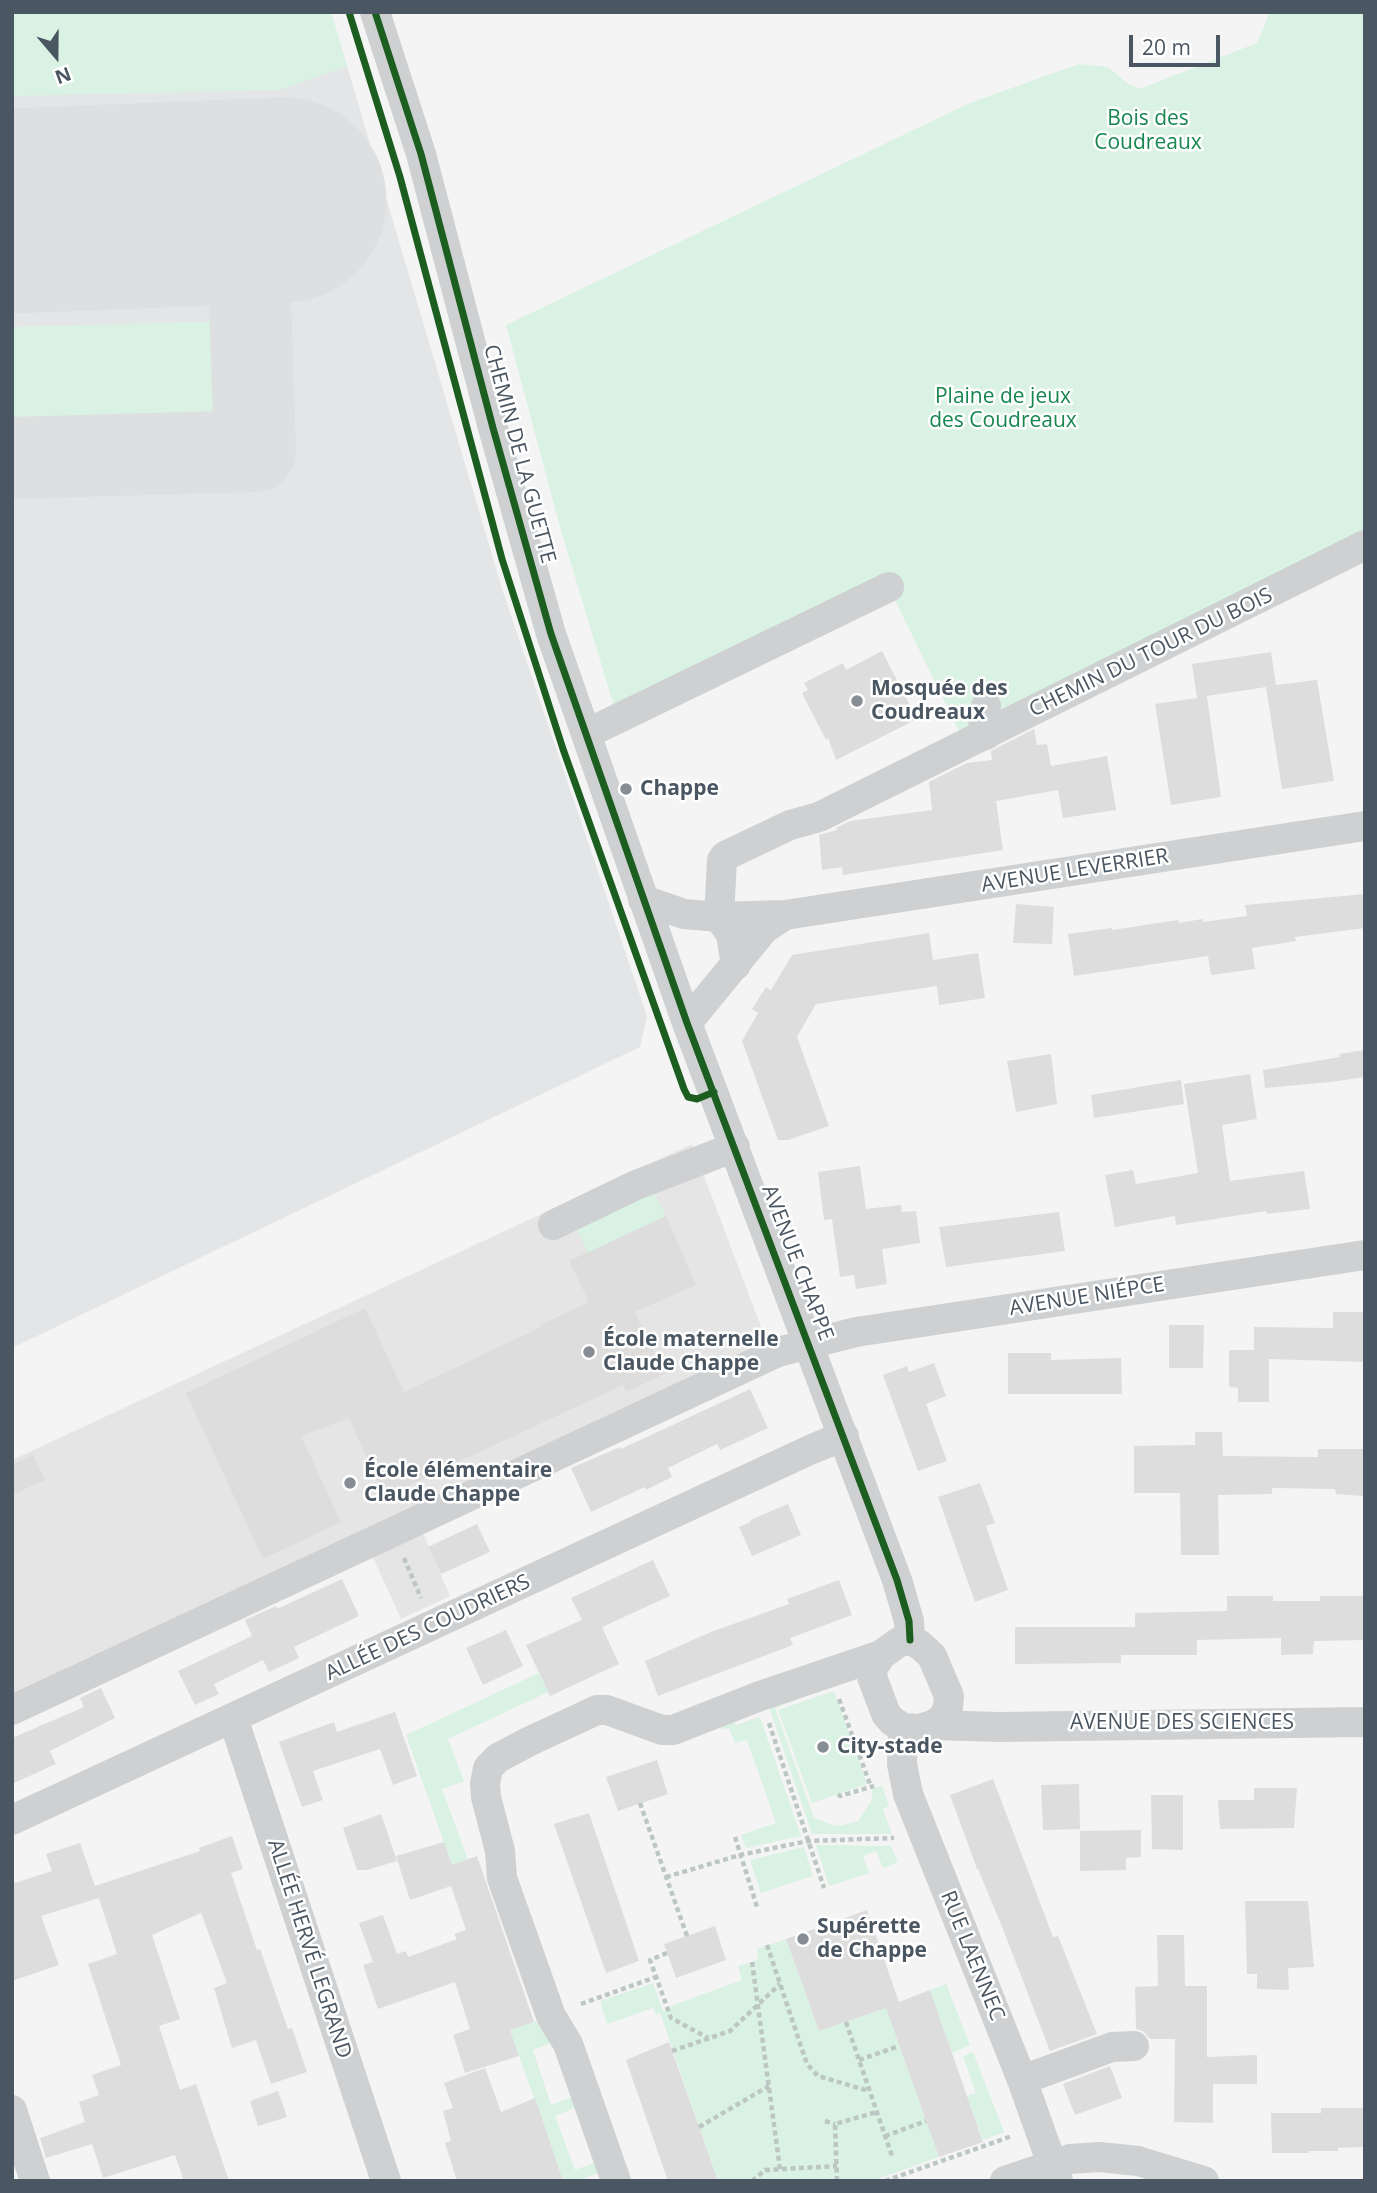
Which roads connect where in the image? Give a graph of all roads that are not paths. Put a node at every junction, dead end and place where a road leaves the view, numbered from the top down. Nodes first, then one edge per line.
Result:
1 (375, 12) edge
2 (1365, 545) edge
3 (889, 587) dead end
4 (586, 734) junction
5 (1365, 826) edge
6 (643, 901) junction
7 (785, 915) junction
8 (719, 917) junction
9 (736, 965) junction
10 (687, 1023) junction
11 (735, 1147) junction
12 (553, 1225) dead end
13 (1365, 1255) edge
14 (809, 1343) junction
15 (844, 1436) junction
16 (911, 1640) junction
17 (881, 1655) junction
18 (949, 1696) junction
19 (12, 1710) edge
20 (233, 1718) junction
21 (1365, 1722) edge
22 (933, 1725) junction
23 (999, 1727) junction
24 (903, 1728) junction
25 (12, 1820) edge
26 (1134, 2046) dead end
27 (1021, 2080) junction
28 (12, 2110) edge
29 (1055, 2172) edge
30 (35, 2181) edge
31 (386, 2181) edge
32 (616, 2181) edge
33 (1005, 2181) edge
34 (1203, 2181) edge

1 - 4 street, CHEMIN DE LA GUETTE
2 - 8 street, CHEMIN DU TOUR DU BOIS
3 - 4 street
4 - 6 street, CHEMIN DE LA GUETTE
5 - 7 street, AVENUE LEVERRIER
6 - 8 street, AVENUE LEVERRIER
6 - 10 street, AVENUE CHAPPE
7 - 8 street, AVENUE LEVERRIER
7 - 9 street
8 - 9 street
9 - 10 street
10 - 11 street, AVENUE CHAPPE
11 - 12 street
11 - 14 street, AVENUE CHAPPE
13 - 14 street, AVENUE NIÉPCE
14 - 15 street, AVENUE CHAPPE
14 - 19 street, AVENUE NIÉPCE
15 - 16 street, AVENUE CHAPPE
15 - 20 street, ALLÉE DES COUDRIERS
16 - 17 street
16 - 18 street
17 - 24 street
17 - 32 street
18 - 22 street
18 - 23 street
20 - 25 street, ALLÉE DES COUDRIERS
20 - 31 street, ALLÉE HERVÉ LEGRAND
21 - 23 street, AVENUE DES SCIENCES
22 - 23 street, AVENUE DES SCIENCES
22 - 24 street
24 - 27 street, RUE LAENNEC
26 - 27 street
27 - 29 street, RUE LAENNEC
28 - 30 street
29 - 33 street
29 - 34 street

